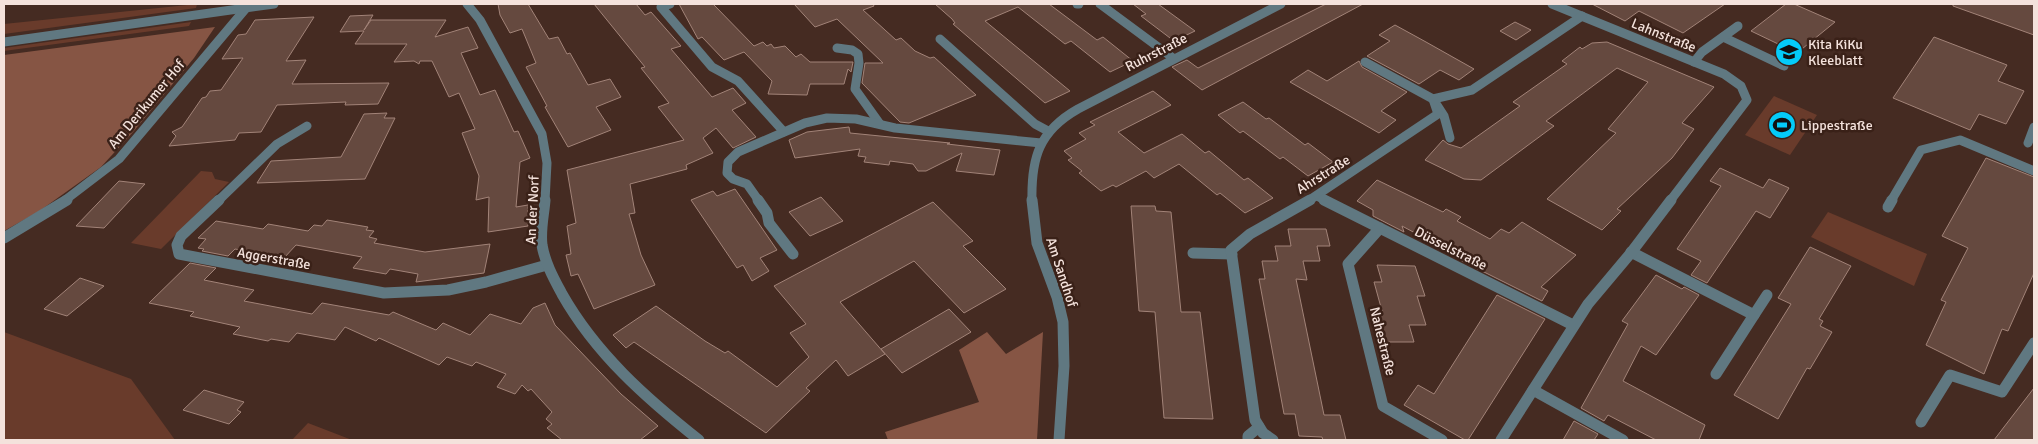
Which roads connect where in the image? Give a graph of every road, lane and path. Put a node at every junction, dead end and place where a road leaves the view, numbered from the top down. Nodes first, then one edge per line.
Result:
1 (274, 4) edge
2 (467, 4) edge
3 (670, 4) edge
4 (1100, 4) edge
5 (1281, 4) edge
6 (1552, 4) edge
7 (660, 5) edge
8 (248, 6) edge
9 (1582, 16) junction
10 (1738, 26) dead end
11 (1723, 37) junction
12 (940, 39) dead end
13 (4, 42) edge
14 (837, 48) dead end
15 (1173, 58) junction
16 (1365, 62) dead end
17 (1694, 62) junction
18 (1784, 66) dead end
19 (1433, 100) junction
20 (880, 124) junction
21 (307, 126) dead end
22 (2034, 127) edge
23 (1048, 131) junction
24 (784, 132) junction
25 (1450, 138) dead end
26 (1041, 143) junction
27 (2028, 143) dead end
28 (2034, 171) edge
29 (1317, 196) junction
30 (1888, 207) dead end
31 (1380, 228) junction
32 (4, 238) edge
33 (1632, 252) junction
34 (1193, 253) dead end
35 (793, 254) dead end
36 (1232, 254) junction
37 (547, 265) junction
38 (1767, 295) dead end
39 (1754, 315) junction
40 (1573, 326) junction
41 (2034, 343) edge
42 (1716, 374) dead end
43 (1533, 390) junction
44 (1921, 422) dead end
45 (1259, 428) junction
46 (699, 440) edge
47 (1059, 440) edge
48 (1248, 440) edge
49 (1273, 440) edge
50 (1442, 440) edge
51 (1501, 440) edge
52 (1623, 440) edge

1 - 8 street
2 - 37 street, An der Norf
3 - 7 street
4 - 15 street
5 - 15 street, Ruhrstraße
6 - 9 street, Lahnstraße
7 - 24 street
8 - 13 street
8 - 32 street, Am Derikumer Hof
9 - 17 street, Lahnstraße
9 - 19 street
10 - 11 street
11 - 17 street
11 - 18 street
12 - 23 street
14 - 20 street
15 - 23 street, Ruhrstraße
16 - 19 street
17 - 33 street, Lahnstraße
19 - 25 street
19 - 29 street, Ahrstraße
20 - 24 street
20 - 26 street
21 - 37 street, Aggerstraße
22 - 27 street
23 - 26 street, Am Sandhof
24 - 35 street
26 - 47 street, Am Sandhof
28 - 30 street
29 - 31 street, Düsselstraße
29 - 36 street, Ahrstraße
31 - 40 street, Düsselstraße
31 - 50 street, Nahestraße
33 - 39 street
33 - 40 street
34 - 36 street
36 - 45 street
37 - 46 street, An der Norf
38 - 39 street
39 - 42 street
40 - 43 street
41 - 44 street
43 - 51 street
43 - 52 street
45 - 48 street
45 - 49 street

